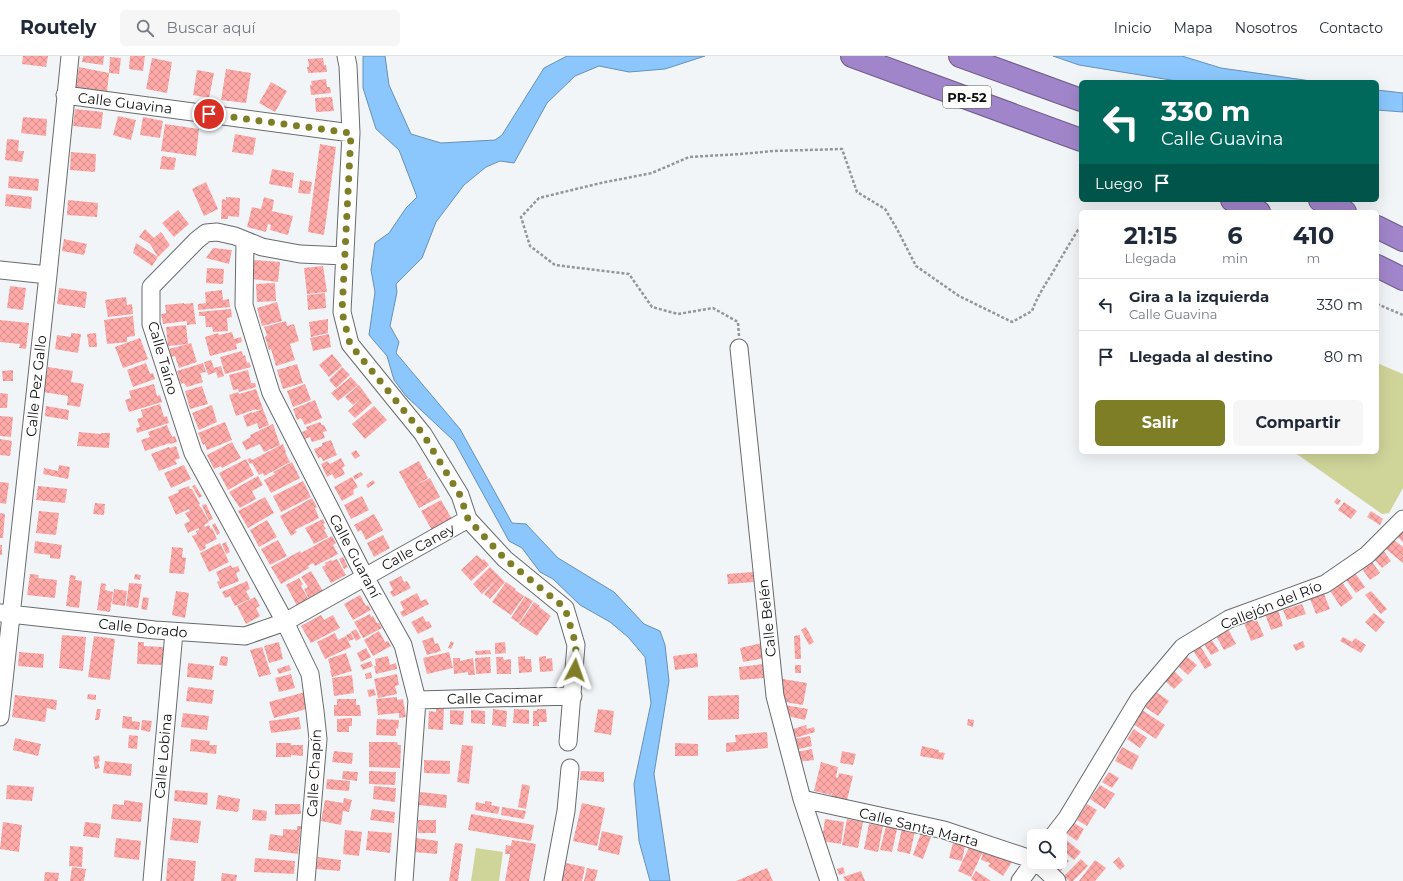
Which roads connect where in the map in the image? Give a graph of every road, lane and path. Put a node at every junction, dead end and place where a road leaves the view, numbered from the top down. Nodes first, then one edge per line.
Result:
1 (70, 56) edge
2 (346, 56) edge
3 (852, 56) edge
4 (960, 56) edge
5 (65, 95) junction
6 (1079, 99) edge
7 (351, 133) junction
8 (1079, 139) edge
9 (1236, 202) edge
10 (1324, 202) edge
11 (1254, 210) edge
12 (1341, 210) edge
13 (1379, 228) edge
14 (1079, 230) edge
15 (1403, 240) edge
16 (245, 241) junction
17 (345, 256) junction
18 (1379, 267) edge
19 (0, 270) edge
20 (48, 275) junction
21 (1403, 279) edge
22 (1379, 305) edge
23 (1403, 314) edge
24 (739, 348) joint
25 (468, 519) junction
26 (1403, 519) edge
27 (365, 577) junction
28 (6, 613) edge
29 (284, 622) junction
30 (174, 632) junction
31 (573, 696) junction
32 (417, 700) junction
33 (0, 717) edge
34 (568, 742) dead end
35 (570, 768) dead end
36 (802, 799) junction
37 (1058, 829) edge
38 (1027, 859) edge
39 (1028, 869) edge
40 (1044, 869) edge
41 (152, 881) edge
42 (306, 881) edge
43 (404, 881) edge
44 (553, 881) edge
45 (829, 881) edge
46 (1020, 881) edge
47 (1057, 881) edge

1 - 5 street, Calle Pez Gallo
2 - 7 street
3 - 8 highway, PR-52
4 - 6 highway, PR-52
5 - 7 street, Calle Guavina
5 - 20 street, Calle Pez Gallo
7 - 17 street
9 - 11 highway
10 - 12 highway
13 - 15 highway
14 - 24 path
16 - 17 street, Calle Taíno
16 - 27 street, Calle Guaraní
16 - 29 street, Calle Taíno
17 - 25 street
18 - 21 highway
19 - 20 street
20 - 28 street, Calle Pez Gallo
22 - 23 path
24 - 36 street, Calle Belén
25 - 27 street, Calle Caney
25 - 31 street
26 - 37 street, Callejón del Río
27 - 29 street, Calle Caney
27 - 32 street, Calle Guaraní
28 - 30 street, Calle Dorado
28 - 33 street, Calle Pez Gallo
29 - 30 street, Calle Dorado
29 - 42 street, Calle Chapín
30 - 41 street, Calle Lobina
31 - 32 street, Calle Cacimar
31 - 34 street
32 - 43 street, Calle Guaraní
35 - 44 street
36 - 38 street, Calle Santa Marta
36 - 45 street, Calle Belén
39 - 46 street
40 - 47 street

